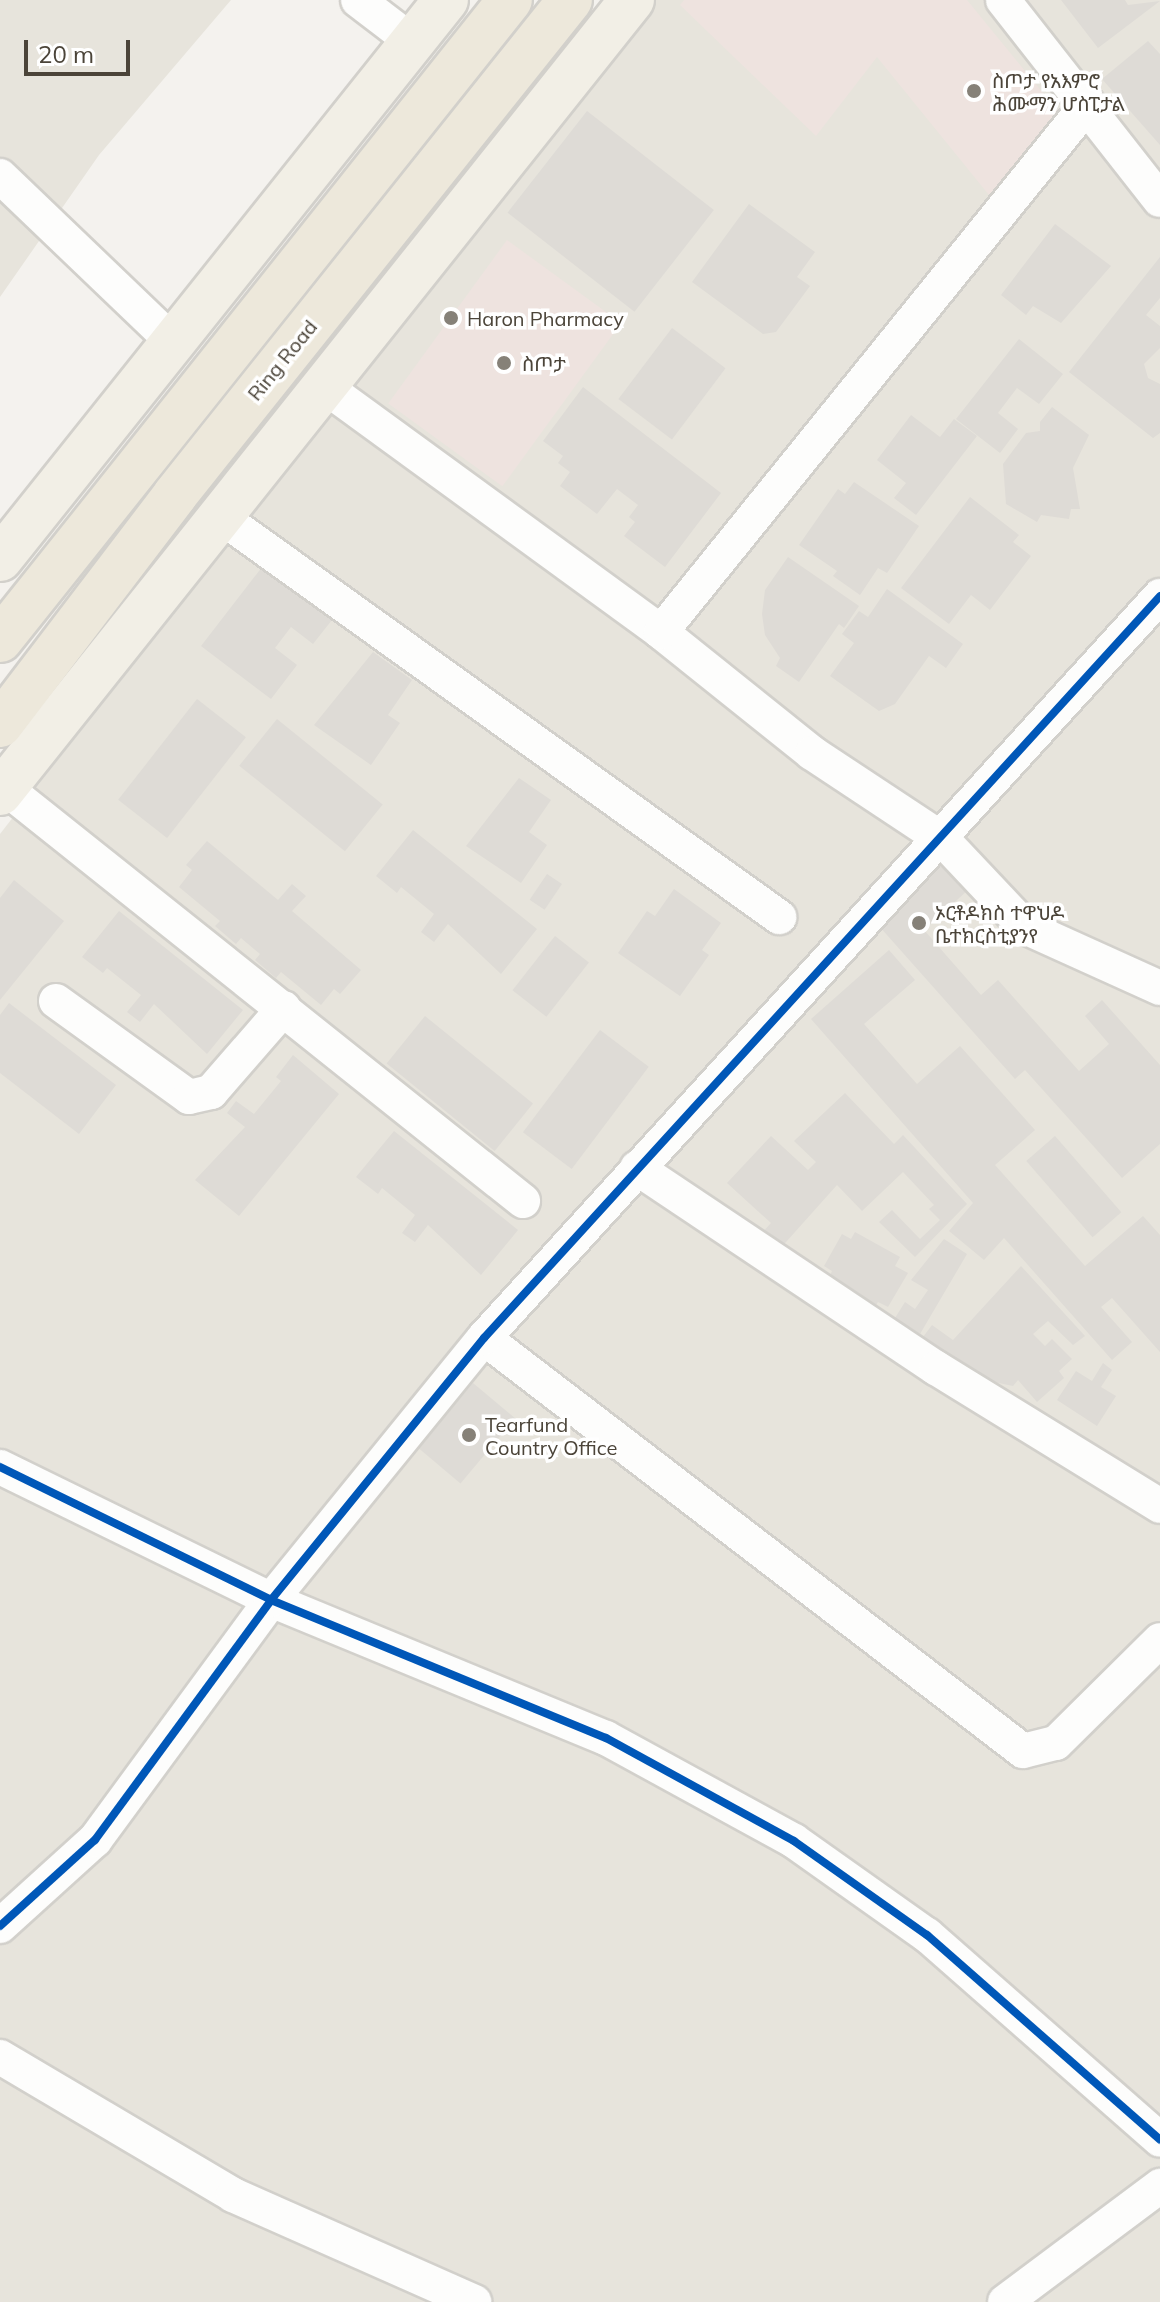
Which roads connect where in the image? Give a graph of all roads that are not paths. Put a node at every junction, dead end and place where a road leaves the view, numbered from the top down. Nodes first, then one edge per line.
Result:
1 (358, 0) edge
2 (446, 0) edge
3 (510, 0) edge
4 (570, 0) edge
5 (632, 0) edge
6 (1003, 0) edge
7 (413, 42) junction
8 (1088, 104) junction
9 (0, 176) edge
10 (1160, 200) edge
11 (171, 340) junction
12 (321, 384) junction
13 (221, 517) junction
14 (0, 559) edge
15 (1160, 596) edge
16 (661, 632) junction
17 (0, 640) edge
18 (0, 725) edge
19 (2, 790) edge
20 (942, 839) junction
21 (779, 917) dead end
22 (1160, 988) edge
23 (56, 1001) dead end
24 (284, 1008) junction
25 (637, 1168) junction
26 (523, 1201) dead end
27 (484, 1338) junction
28 (0, 1467) edge
29 (1160, 1506) edge
30 (271, 1600) junction
31 (1160, 1640) edge
32 (0, 1926) edge
33 (0, 2057) edge
34 (1160, 2140) edge
35 (1160, 2186) edge
36 (474, 2302) edge
37 (1005, 2302) edge

1 - 7 street
2 - 7 main road
3 - 17 highway
4 - 18 highway, Ring Road
5 - 12 main road
6 - 8 street
7 - 11 main road
8 - 10 street
8 - 16 street
9 - 11 street
11 - 14 main road
12 - 13 main road
12 - 16 street
13 - 19 main road
13 - 21 street
15 - 20 street
16 - 20 street
19 - 24 street
20 - 22 street
20 - 25 street
23 - 24 street
24 - 26 street
25 - 27 street
25 - 29 street
27 - 30 street
27 - 31 street
28 - 30 street
30 - 32 street
30 - 34 street
33 - 36 street
35 - 37 street

